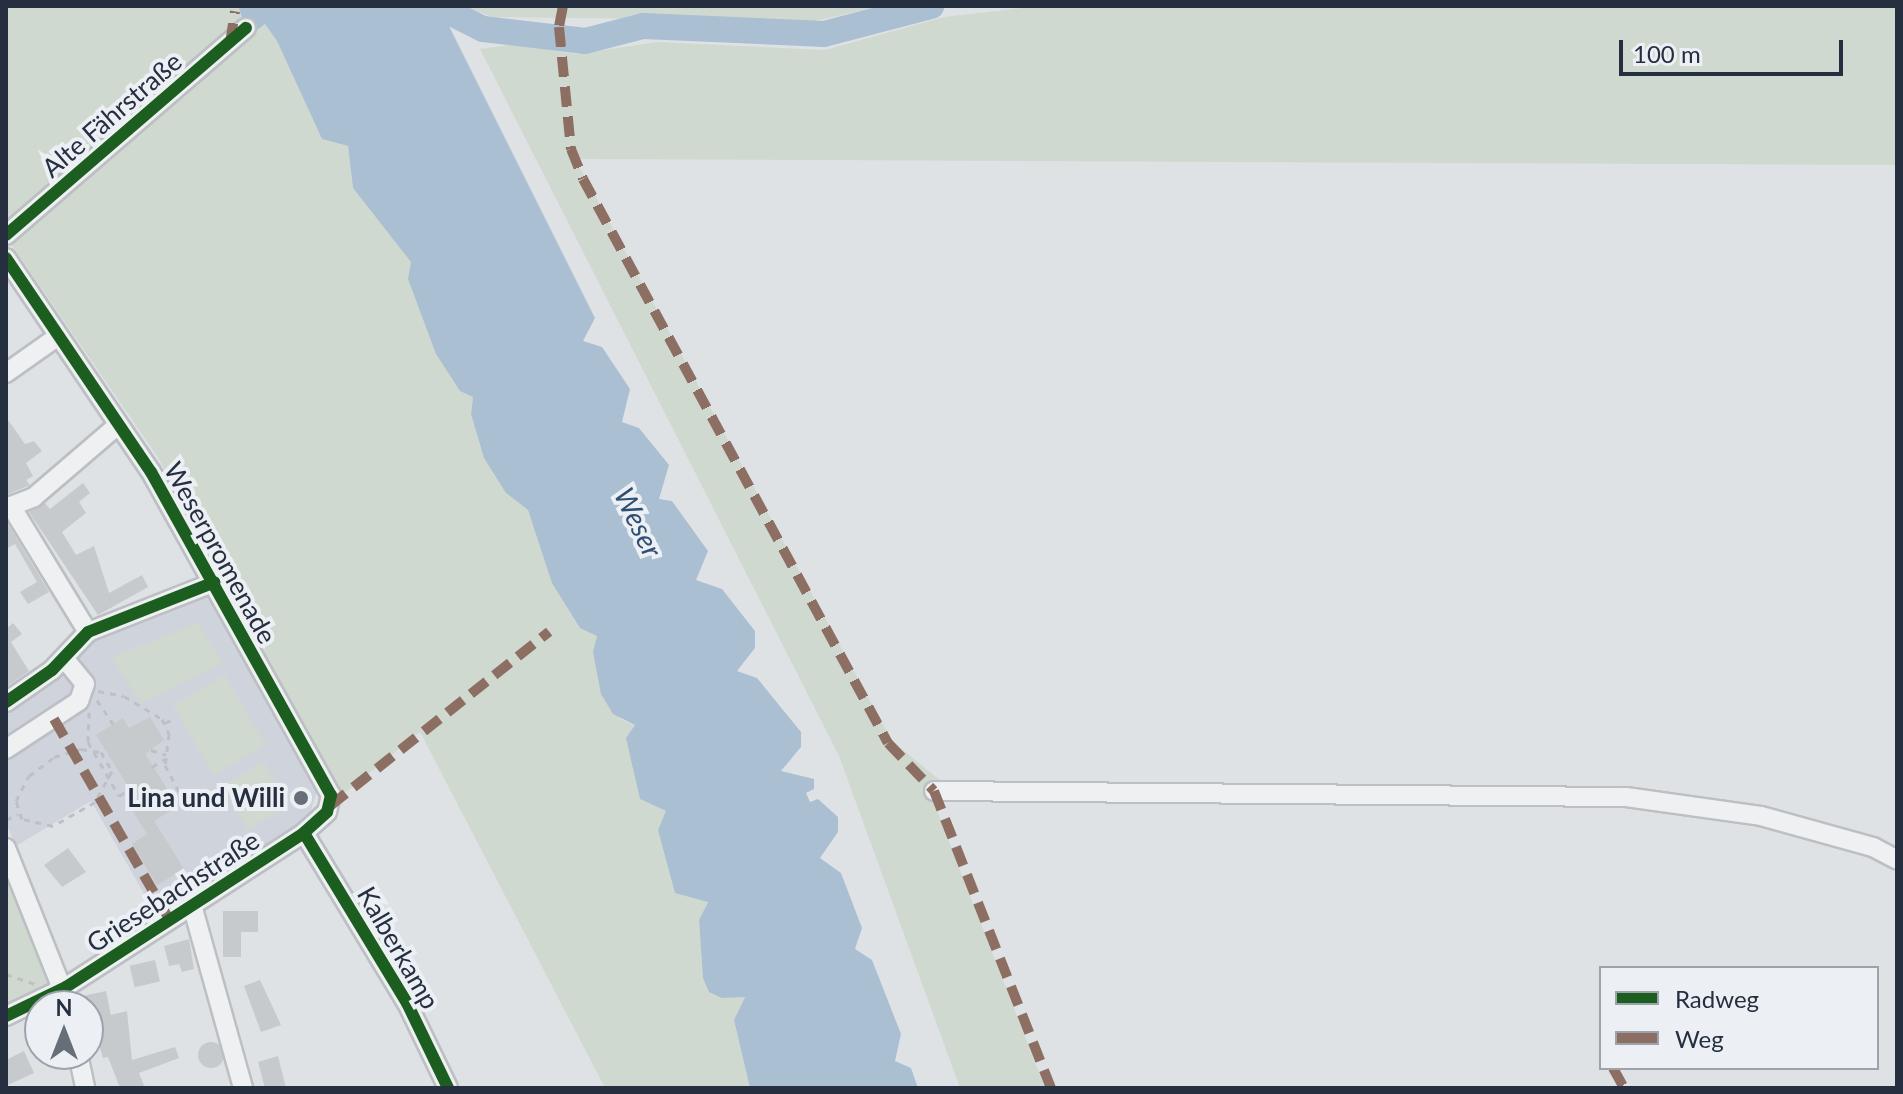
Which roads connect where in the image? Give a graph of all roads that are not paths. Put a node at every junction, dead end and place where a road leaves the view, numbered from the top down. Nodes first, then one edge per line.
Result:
1 (246, 28) dead end
2 (6, 235) edge
3 (6, 258) edge
4 (57, 337) junction
5 (6, 373) edge
6 (118, 425) junction
7 (9, 507) edge
8 (215, 582) junction
9 (88, 632) junction
10 (64, 658) junction
11 (6, 702) edge
12 (6, 749) edge
13 (934, 791) dead end
14 (304, 833) junction
15 (6, 848) edge
16 (1897, 860) edge
17 (192, 905) junction
18 (64, 990) edge
19 (77, 990) edge
20 (24, 1007) edge
21 (6, 1016) edge
22 (243, 1088) edge
23 (448, 1088) edge

1 - 2 street, Alte Fährstraße
3 - 4 street, Weserpromenade
4 - 5 street
4 - 6 street, Weserpromenade
6 - 7 street
6 - 8 street, Weserpromenade
7 - 9 street
8 - 9 street
8 - 14 street, Weserpromenade
9 - 10 street
10 - 11 street
10 - 12 street
13 - 16 street
14 - 17 street, Griesebachstraße
14 - 23 street, Kalberkamp
15 - 18 street
17 - 19 street, Griesebachstraße
17 - 22 street
20 - 21 street, Griesebachstraße

